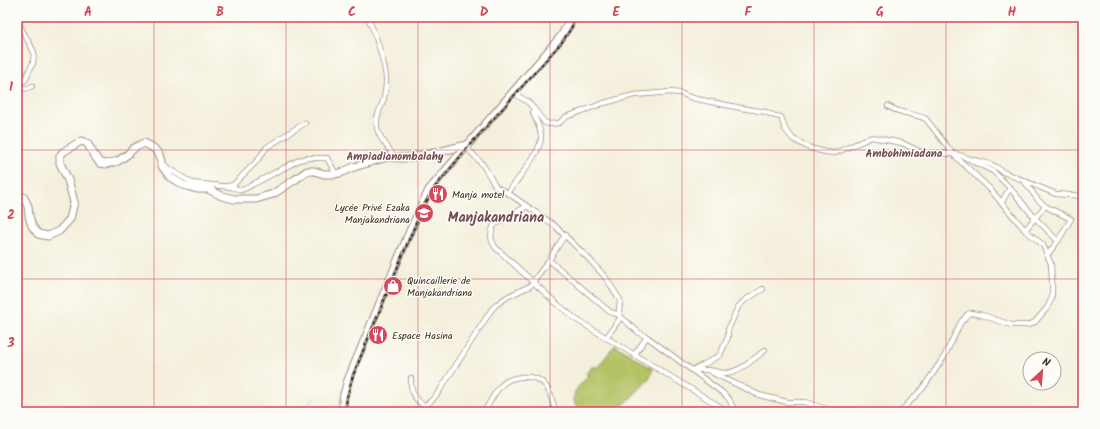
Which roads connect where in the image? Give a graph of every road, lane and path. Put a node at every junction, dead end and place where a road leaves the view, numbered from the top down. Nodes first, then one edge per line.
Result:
1 (21, 17) edge
2 (367, 17) edge
3 (571, 17) edge
4 (17, 86) edge
5 (32, 86) dead end
6 (512, 92) junction
7 (888, 106) dead end
8 (534, 109) junction
9 (305, 123) dead end
10 (467, 145) junction
11 (952, 154) junction
12 (394, 157) junction
13 (969, 159) junction
14 (162, 161) junction
15 (336, 174) junction
16 (1023, 180) junction
17 (222, 187) junction
18 (1010, 188) junction
19 (17, 192) edge
20 (508, 193) junction
21 (1083, 196) edge
22 (1001, 203) junction
23 (527, 206) junction
24 (1045, 206) junction
25 (1035, 218) junction
26 (1025, 230) junction
27 (565, 235) junction
28 (1058, 241) junction
29 (1048, 254) junction
30 (549, 260) junction
31 (533, 282) junction
32 (763, 289) dead end
33 (620, 317) junction
34 (647, 337) junction
35 (606, 338) junction
36 (765, 350) dead end
37 (634, 355) junction
38 (692, 370) junction
39 (708, 370) junction
40 (410, 378) dead end
41 (425, 406) junction
42 (343, 412) edge
43 (432, 412) edge
44 (484, 412) edge
45 (556, 412) edge
46 (729, 412) edge
47 (735, 412) edge
48 (835, 412) edge
49 (900, 412) edge

1 - 4 street
2 - 12 street
3 - 6 street
4 - 5 street
6 - 8 street
6 - 10 street
7 - 11 street
8 - 11 street
8 - 20 street
9 - 17 street
10 - 12 street
10 - 20 street
10 - 42 street
11 - 13 street
11 - 22 street
12 - 15 street
13 - 16 street
13 - 18 street
14 - 15 street
14 - 17 street
14 - 19 street
15 - 17 street
16 - 21 street
16 - 24 street
18 - 22 street
18 - 25 street
20 - 23 street
22 - 26 street
23 - 27 street
23 - 31 street
24 - 25 street
24 - 28 street
25 - 26 street
25 - 28 street
26 - 29 street
27 - 30 street
27 - 33 street
28 - 29 street
29 - 49 street
30 - 31 street
30 - 33 street
31 - 35 street
31 - 41 street
32 - 38 street
33 - 34 street
33 - 35 street
34 - 37 street
34 - 38 street
35 - 37 street
36 - 39 street
37 - 46 street
38 - 39 street
38 - 47 street
39 - 48 street
40 - 41 street
41 - 43 street
44 - 45 street

